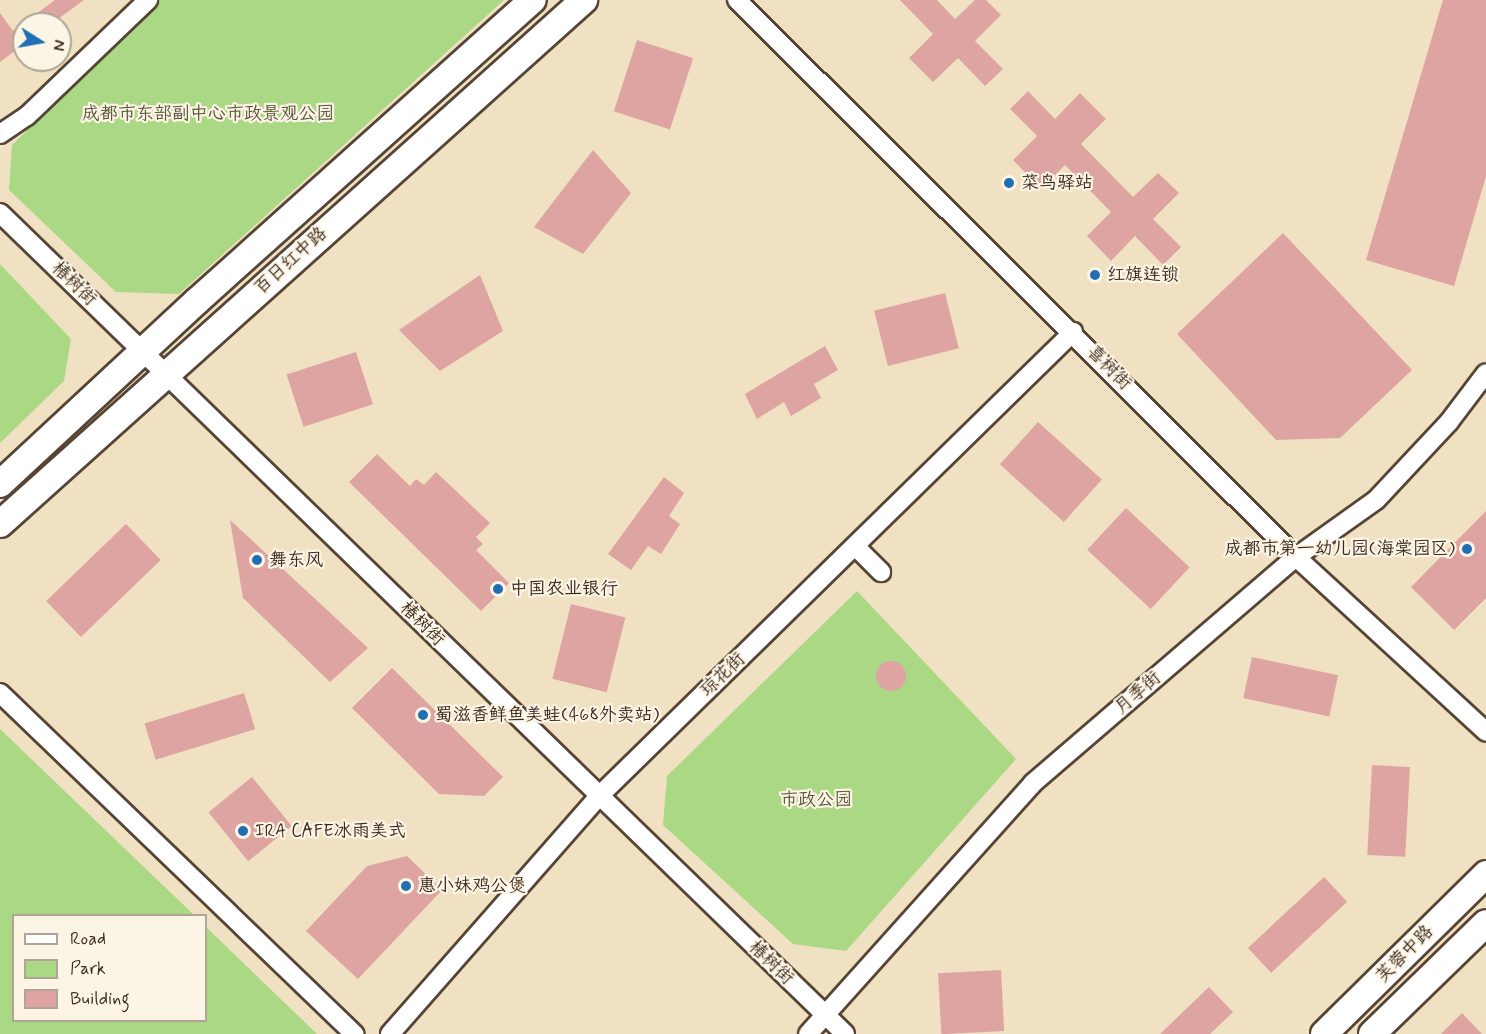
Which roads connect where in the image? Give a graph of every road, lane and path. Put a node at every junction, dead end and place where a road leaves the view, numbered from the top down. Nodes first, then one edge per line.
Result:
1 (148, 0) edge
2 (533, 0) edge
3 (584, 0) edge
4 (737, 0) edge
5 (0, 134) edge
6 (0, 213) edge
7 (1073, 332) junction
8 (143, 351) junction
9 (166, 372) junction
10 (1486, 374) edge
11 (0, 484) edge
12 (0, 524) edge
13 (855, 546) junction
14 (1296, 557) junction
15 (881, 572) dead end
16 (0, 693) edge
17 (1486, 732) edge
18 (598, 797) junction
19 (1486, 874) edge
20 (1486, 923) edge
21 (825, 1015) junction
22 (354, 1034) edge
23 (390, 1034) edge
24 (808, 1034) edge
25 (845, 1034) edge
26 (1324, 1034) edge
27 (1372, 1034) edge

1 - 5 street
2 - 8 street, 百日红中路
3 - 9 street, 百日红中路
4 - 7 street, 喜树街
6 - 8 street, 椿树街
7 - 13 street, 琼花街
7 - 14 street, 喜树街
8 - 9 street, 椿树街
8 - 11 street, 百日红中路
9 - 12 street, 百日红中路
9 - 18 street, 椿树街
10 - 14 street, 月季街
13 - 15 street
13 - 18 street, 琼花街
14 - 17 street, 喜树街
14 - 21 street, 月季街
16 - 22 street
18 - 21 street, 椿树街
18 - 23 street, 琼花街
19 - 26 street, 芙蓉中路
20 - 27 street, 芙蓉中路
21 - 24 street, 月季街
21 - 25 street, 椿树街

